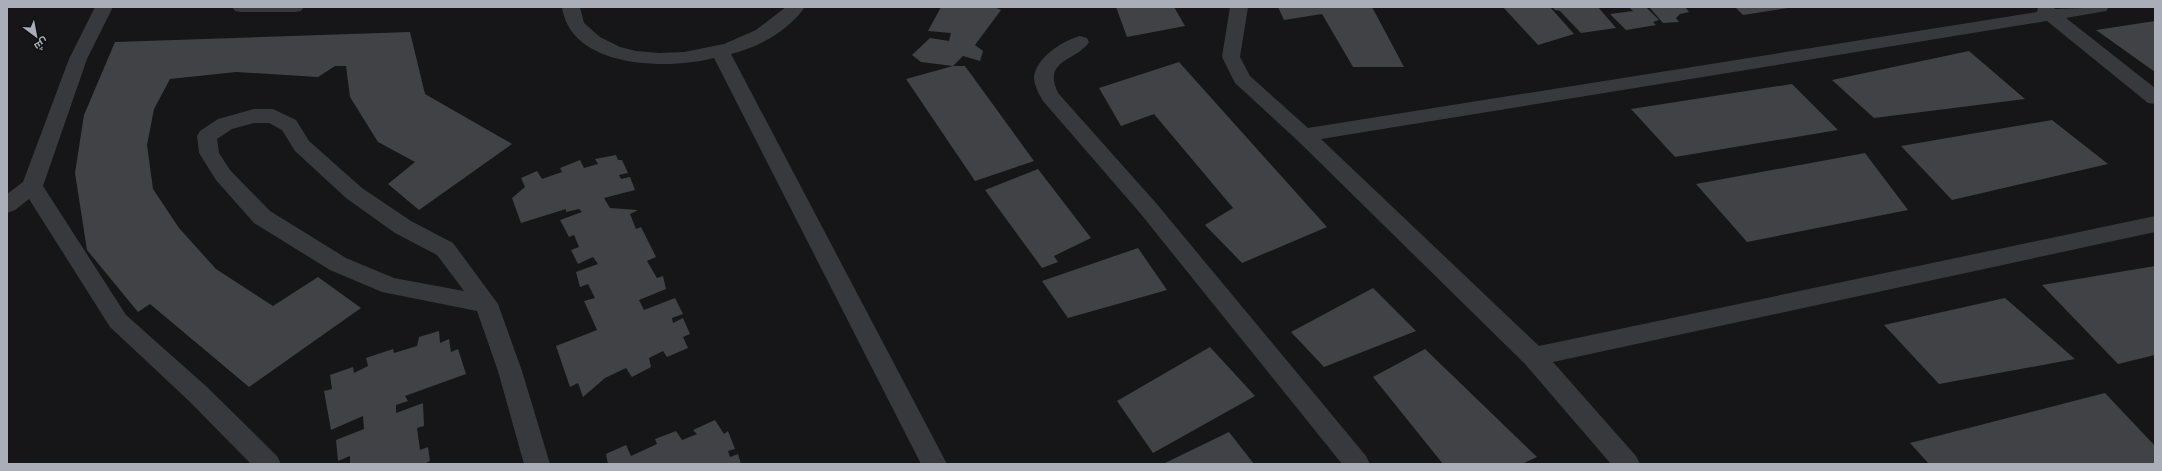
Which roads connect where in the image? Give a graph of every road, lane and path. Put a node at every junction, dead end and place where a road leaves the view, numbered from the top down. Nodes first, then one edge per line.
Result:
1 (104, 7) edge
2 (240, 7) edge
3 (272, 7) edge
4 (296, 7) edge
5 (571, 7) edge
6 (796, 7) edge
7 (1239, 7) edge
8 (2100, 7) edge
9 (2047, 11) edge
10 (1080, 42) dead end
11 (720, 51) junction
12 (2155, 98) edge
13 (1304, 135) junction
14 (32, 186) junction
15 (7, 205) edge
16 (2155, 224) edge
17 (486, 304) junction
18 (1534, 356) junction
19 (268, 464) edge
20 (536, 464) edge
21 (934, 464) edge
22 (1356, 464) edge
23 (1626, 464) edge

1 - 14 street
2 - 3 street
3 - 4 street
5 - 11 street
6 - 11 street
7 - 13 street
8 - 9 street
9 - 12 street
9 - 13 street
10 - 22 street
11 - 21 street
13 - 18 street
14 - 15 street
14 - 19 street
16 - 18 street
17 - 17 street
17 - 20 street
18 - 23 street

